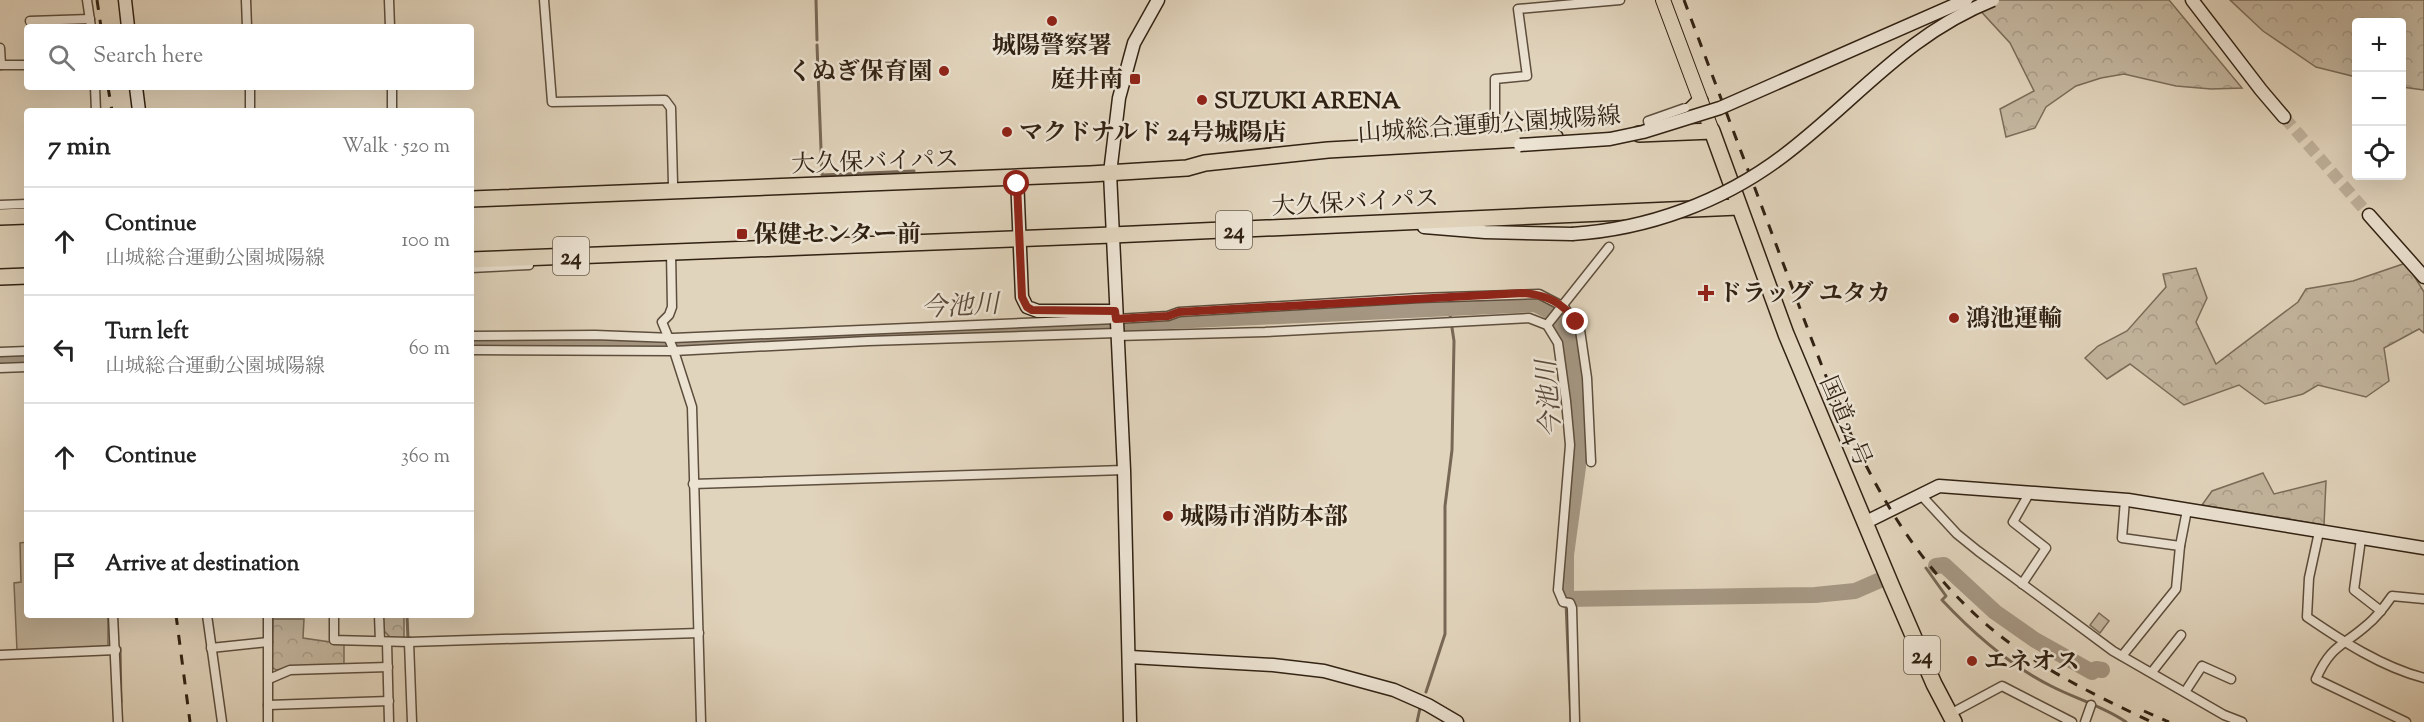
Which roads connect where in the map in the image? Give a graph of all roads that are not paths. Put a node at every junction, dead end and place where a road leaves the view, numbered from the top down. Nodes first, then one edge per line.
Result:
1 (87, 0) edge
2 (125, 0) edge
3 (246, 0) edge
4 (389, 0) edge
5 (544, 0) edge
6 (1158, 0) edge
7 (1620, 0) edge
8 (1664, 0) edge
9 (1966, 0) edge
10 (1993, 0) edge
11 (2192, 0) edge
12 (30, 21) dead end
13 (91, 23) edge
14 (128, 24) edge
15 (248, 24) edge
16 (390, 24) edge
17 (0, 48) edge
18 (0, 65) edge
19 (24, 65) edge
20 (95, 90) edge
21 (136, 90) edge
22 (250, 90) edge
23 (392, 90) edge
24 (1698, 106) junction
25 (96, 108) edge
26 (139, 108) edge
27 (250, 108) edge
28 (392, 108) edge
29 (1685, 108) dead end
30 (2284, 117) tunnel mouth
31 (1712, 131) junction
32 (1610, 135) junction
33 (1495, 140) junction
34 (1241, 160) junction
35 (1110, 173) junction
36 (1017, 177) junction
37 (669, 192) junction
38 (474, 193) edge
39 (516, 198) junction
40 (474, 199) edge
41 (24, 204) edge
42 (0, 205) edge
43 (1738, 207) junction
44 (2369, 215) tunnel mouth
45 (24, 216) edge
46 (0, 217) edge
47 (1380, 223) junction
48 (1112, 235) junction
49 (1019, 239) junction
50 (1609, 248) dead end
51 (671, 252) junction
52 (474, 260) edge
53 (474, 268) edge
54 (24, 276) edge
55 (2424, 277) edge
56 (0, 278) edge
57 (1561, 306) junction
58 (1116, 326) junction
59 (1547, 326) junction
60 (474, 336) edge
61 (668, 337) junction
62 (474, 350) edge
63 (674, 350) junction
64 (24, 351) edge
65 (0, 352) edge
66 (24, 367) edge
67 (0, 368) edge
68 (1591, 462) dead end
69 (1124, 470) junction
70 (693, 484) junction
71 (2030, 492) junction
72 (1920, 494) junction
73 (2125, 500) junction
74 (2187, 510) junction
75 (1864, 523) junction
76 (2319, 532) junction
77 (2361, 539) junction
78 (2180, 546) junction
79 (2424, 548) edge
80 (2022, 584) junction
81 (2424, 599) edge
82 (2381, 611) junction
83 (113, 618) edge
84 (207, 618) edge
85 (268, 618) edge
86 (334, 618) edge
87 (379, 618) edge
88 (699, 633) junction
89 (2181, 635) dead end
90 (383, 641) junction
91 (268, 642) junction
92 (410, 642) junction
93 (2343, 642) junction
94 (211, 648) junction
95 (116, 650) junction
96 (0, 655) edge
97 (2122, 656) junction
98 (1130, 657) junction
99 (388, 667) junction
100 (2152, 672) junction
101 (2424, 678) edge
102 (269, 679) junction
103 (2231, 679) dead end
104 (2185, 692) junction
105 (389, 700) junction
106 (268, 705) junction
107 (2091, 705) dead end
108 (1952, 718) edge
109 (118, 722) edge
110 (222, 722) edge
111 (268, 722) edge
112 (389, 722) edge
113 (412, 722) edge
114 (701, 722) edge
115 (1130, 722) edge
116 (1457, 722) edge
117 (1575, 722) edge
118 (2072, 722) edge
119 (2085, 722) edge
120 (2242, 722) edge
121 (2406, 722) edge

1 - 13 street
2 - 14 main road
3 - 15 street
4 - 16 street
5 - 37 street
6 - 35 main road
7 - 33 street
8 - 24 main road
9 - 34 main road, 山城総合運動公園城陽線, bridge
10 - 47 main road, bridge
11 - 30 main road
12 - 13 street
17 - 18 street
18 - 19 street
20 - 25 street
21 - 26 main road
22 - 27 street
23 - 28 street
24 - 29 street, bridge
24 - 31 main road
24 - 32 highway
31 - 32 highway, 大久保バイパス
31 - 43 highway, 国道24号 / 24
32 - 33 highway, 大久保バイパス
33 - 34 highway, 大久保バイパス
34 - 35 highway, 大久保バイパス
35 - 36 highway, 大久保バイパス
35 - 48 main road
36 - 37 highway, 大久保バイパス
36 - 49 main road
37 - 39 highway, 大久保バイパス
38 - 39 street
39 - 40 highway, 大久保バイパス
41 - 42 street
43 - 47 highway, 大久保バイパス / 24
43 - 75 highway, 国道24号 / 24
44 - 55 main road
45 - 46 highway
47 - 48 highway, 大久保バイパス / 24
48 - 49 highway, 大久保バイパス / 24
48 - 58 main road
49 - 51 highway, 大久保バイパス / 24
49 - 58 main road
50 - 57 street
51 - 52 highway, 大久保バイパス / 24
51 - 53 street
51 - 61 street
54 - 56 highway
57 - 58 street
57 - 59 street
57 - 68 street
58 - 59 street
58 - 61 street
58 - 63 street
58 - 69 main road
59 - 117 street
60 - 61 street
61 - 63 street
62 - 63 street
63 - 70 street
64 - 65 street
66 - 67 street
69 - 70 street
69 - 98 main road
70 - 88 street
71 - 72 main road
71 - 73 main road
71 - 80 street
72 - 75 main road
72 - 80 street
73 - 74 main road
73 - 78 street
74 - 76 main road
74 - 78 street
75 - 108 highway, 国道24号 / 24
76 - 77 main road
76 - 93 street
77 - 79 main road
77 - 82 street
78 - 97 street
80 - 97 street
81 - 82 street
82 - 93 street
83 - 95 street
84 - 94 street
85 - 91 street
86 - 90 street
87 - 90 street
88 - 92 street
88 - 114 street
89 - 100 street
90 - 92 street
90 - 99 street
91 - 94 street
91 - 102 street
92 - 113 street
93 - 101 street
93 - 121 street
94 - 110 street
95 - 96 street
95 - 109 street
97 - 100 street
98 - 115 main road
98 - 116 main road
99 - 102 street
99 - 105 street
100 - 104 street
102 - 106 street
103 - 104 street
104 - 120 street
105 - 106 street
105 - 112 street
106 - 111 street
107 - 119 street
108 - 118 street

